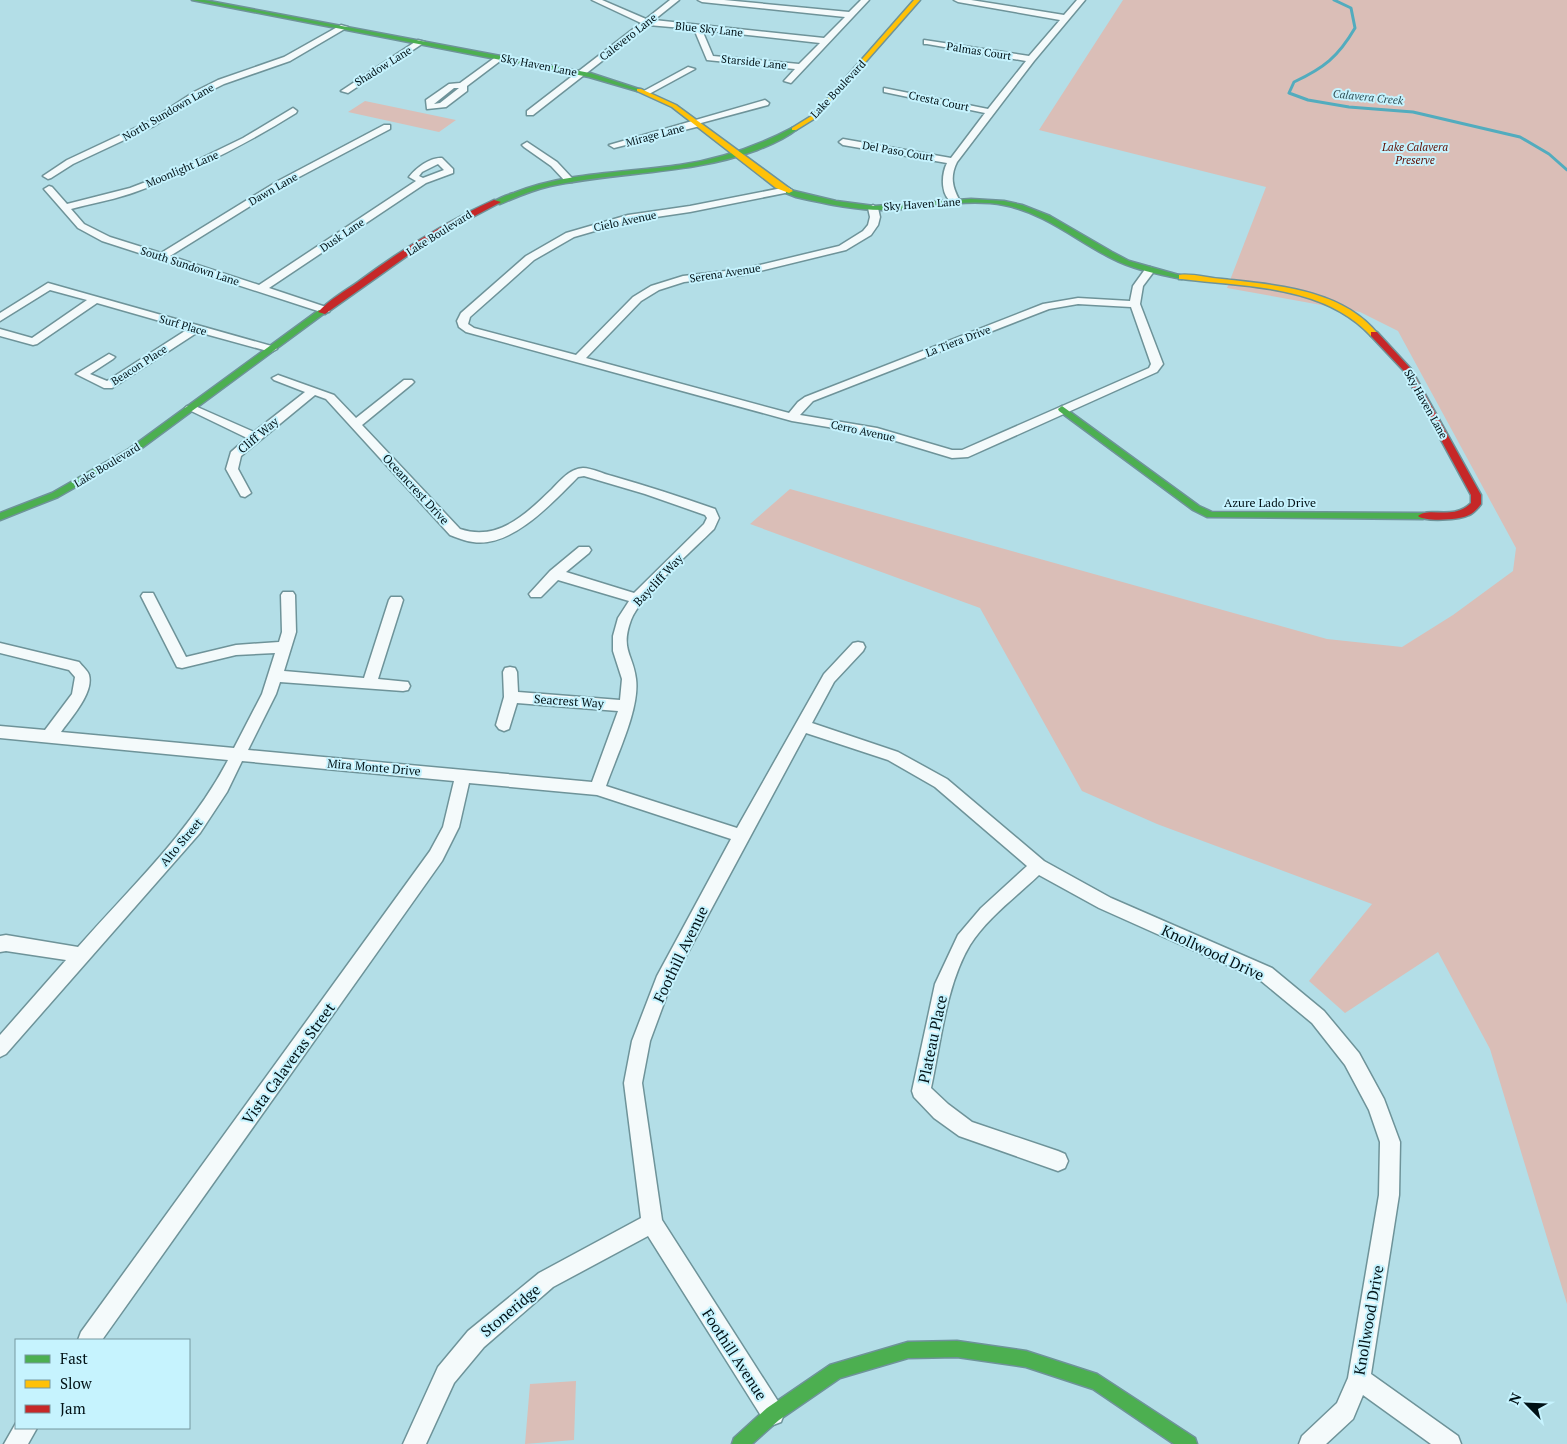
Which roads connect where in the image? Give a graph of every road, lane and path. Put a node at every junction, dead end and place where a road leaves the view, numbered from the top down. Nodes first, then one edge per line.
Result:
1 (195, 0) edge
2 (596, 0) edge
3 (675, 0) edge
4 (702, 0) edge
5 (865, 0) edge
6 (917, 0) edge
7 (958, 0) edge
8 (1081, 0) edge
9 (851, 15) junction
10 (1065, 18) junction
11 (646, 22) junction
12 (344, 27) junction
13 (697, 28) junction
14 (826, 41) junction
15 (421, 42) junction
16 (927, 42) dead end
17 (500, 58) junction
18 (1031, 59) junction
19 (801, 67) junction
20 (692, 69) dead end
21 (581, 74) junction
22 (788, 81) dead end
23 (887, 90) dead end
24 (345, 91) dead end
25 (646, 92) junction
26 (765, 103) dead end
27 (430, 107) dead end
28 (293, 111) dead end
29 (991, 112) junction
30 (530, 113) dead end
31 (696, 123) junction
32 (387, 127) dead end
33 (843, 142) dead end
34 (527, 145) dead end
35 (614, 145) dead end
36 (737, 155) junction
37 (953, 161) junction
38 (48, 176) dead end
39 (568, 180) junction
40 (423, 181) dead end
41 (48, 190) dead end
42 (787, 190) junction
43 (955, 201) junction
44 (64, 208) junction
45 (873, 208) junction
46 (162, 257) junction
47 (1150, 270) junction
48 (261, 289) junction
49 (95, 300) junction
50 (1136, 304) junction
51 (325, 310) junction
52 (0, 318) edge
53 (462, 321) joint
54 (195, 329) junction
55 (0, 332) edge
56 (271, 349) junction
57 (109, 357) dead end
58 (578, 359) junction
59 (278, 378) dead end
60 (408, 382) dead end
61 (314, 390) junction
62 (190, 408) junction
63 (1062, 409) junction
64 (792, 417) junction
65 (356, 424) junction
66 (255, 437) junction
67 (577, 474) joint
68 (245, 493) dead end
69 (1452, 516) joint
70 (0, 517) edge
71 (584, 550) dead end
72 (554, 574) junction
73 (536, 594) dead end
74 (288, 595) dead end
75 (148, 596) dead end
76 (637, 599) junction
77 (396, 600) dead end
78 (858, 647) dead end
79 (0, 648) edge
80 (284, 648) junction
81 (510, 672) dead end
82 (275, 676) junction
83 (370, 682) junction
84 (403, 686) dead end
85 (511, 697) junction
86 (627, 706) junction
87 (504, 725) dead end
88 (804, 726) junction
89 (0, 732) edge
90 (49, 737) junction
91 (237, 755) junction
92 (463, 775) junction
93 (597, 789) junction
94 (741, 836) junction
95 (1038, 866) junction
96 (0, 944) edge
97 (82, 955) junction
98 (0, 1048) edge
99 (1058, 1161) dead end
100 (652, 1223) junction
101 (90, 1339) edge
102 (1359, 1379) junction
103 (774, 1414) junction
104 (25, 1429) edge
105 (15, 1444) edge
106 (414, 1444) edge
107 (740, 1444) edge
108 (1189, 1444) edge
109 (1310, 1444) edge
110 (1450, 1444) edge

1 - 12 street, Sky Haven Lane
2 - 11 street, Blue Sky Lane
3 - 11 street, Calevero Lane
4 - 9 street
5 - 9 street
6 - 36 street, Lake Boulevard
7 - 10 street
8 - 10 street
9 - 14 street
10 - 18 street
11 - 13 street, Blue Sky Lane
11 - 21 street, Calevero Lane
12 - 15 street, Sky Haven Lane
12 - 38 street, North Sundown Lane
13 - 14 street, Blue Sky Lane
13 - 19 street, Starside Lane
14 - 19 street
15 - 17 street, Sky Haven Lane
15 - 24 street, Shadow Lane
16 - 18 street, Palmas Court
17 - 21 street, Sky Haven Lane
17 - 27 street
18 - 29 street
19 - 22 street
20 - 25 street
21 - 25 street, Sky Haven Lane
21 - 30 street, Calevero Lane
23 - 29 street, Cresta Court
25 - 31 street, Sky Haven Lane
26 - 31 street, Mirage Lane
28 - 44 street, Moonlight Lane
29 - 37 street
31 - 35 street, Mirage Lane
31 - 36 street, Sky Haven Lane
32 - 46 street, Dawn Lane
33 - 37 street, Del Paso Court
34 - 39 street
36 - 39 street, Lake Boulevard
36 - 42 street, Sky Haven Lane
37 - 43 street
39 - 51 street, Lake Boulevard
40 - 48 street, Dusk Lane
41 - 44 street
42 - 45 street, Sky Haven Lane
42 - 53 street, Cielo Avenue
43 - 45 street, Sky Haven Lane
43 - 47 street, Sky Haven Lane
44 - 46 street, South Sundown Lane
45 - 58 street, Serena Avenue
46 - 48 street, South Sundown Lane
47 - 50 street
47 - 69 street, Sky Haven Lane
48 - 51 street, South Sundown Lane
49 - 52 street, Surf Place
49 - 54 street, Surf Place
49 - 55 street
50 - 63 street, Cerro Avenue
50 - 64 street, La Tiera Drive
51 - 56 street, Lake Boulevard
53 - 58 street, Cerro Avenue
54 - 56 street, Surf Place
54 - 57 street, Beacon Place
56 - 62 street, Lake Boulevard
58 - 64 street, Cerro Avenue
59 - 61 street, Oceancrest Drive
60 - 65 street
61 - 65 street, Oceancrest Drive
61 - 66 street, Cliff Way
62 - 66 street
62 - 70 street, Lake Boulevard
63 - 64 street, Cerro Avenue
63 - 69 street, Azure Lado Drive
65 - 67 street, Oceancrest Drive
66 - 68 street, Cliff Way
67 - 76 street, Baycliff Way
71 - 72 street
72 - 73 street
72 - 76 street
74 - 80 street, Alto Street
75 - 80 street
76 - 86 street, Baycliff Way
77 - 83 street
78 - 88 street, Foothill Avenue
79 - 90 street
80 - 82 street, Alto Street
81 - 85 street
82 - 83 street
82 - 91 street, Alto Street
83 - 84 street
85 - 86 street, Seacrest Way
85 - 87 street
86 - 93 street, Baycliff Way
88 - 94 street, Foothill Avenue
88 - 95 street, Knollwood Drive
89 - 90 street, Mira Monte Drive
90 - 91 street, Mira Monte Drive
91 - 92 street, Mira Monte Drive
91 - 97 street, Alto Street
92 - 93 street, Mira Monte Drive
92 - 101 street, Vista Calaveras Street
93 - 94 street, Mira Monte Drive
94 - 100 street, Foothill Avenue
95 - 99 street, Plateau Place
95 - 102 street, Knollwood Drive
96 - 97 street
97 - 98 street, Alto Street
100 - 103 street, Foothill Avenue
100 - 106 street, Stoneridge
102 - 109 street, Knollwood Drive
102 - 110 street
103 - 107 street
103 - 108 street
104 - 105 street

